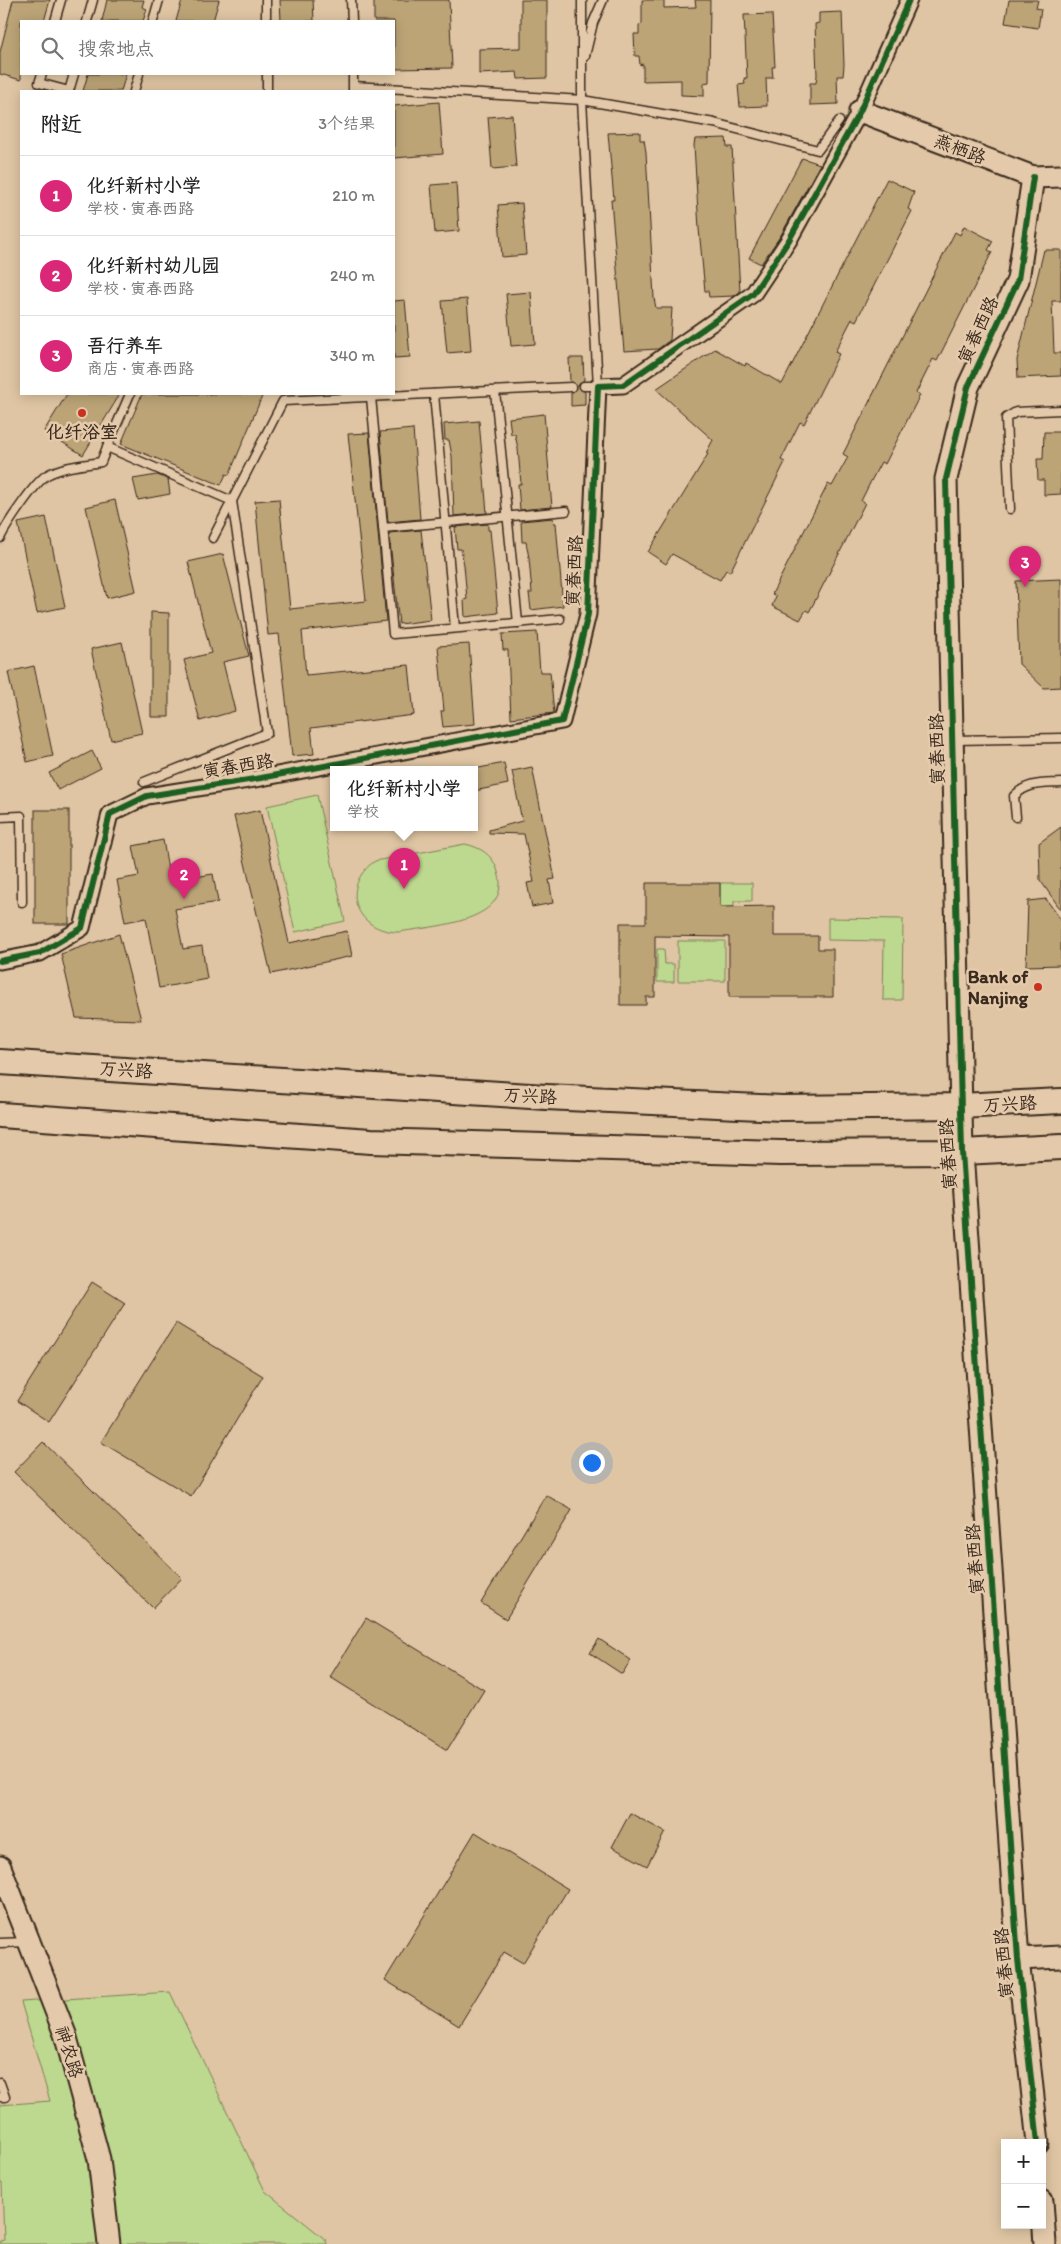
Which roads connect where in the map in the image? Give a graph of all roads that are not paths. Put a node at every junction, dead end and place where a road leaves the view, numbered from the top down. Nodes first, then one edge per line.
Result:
1 (61, 0) edge
2 (93, 0) edge
3 (159, 0) edge
4 (266, 0) edge
5 (351, 0) edge
6 (582, 0) edge
7 (603, 0) edge
8 (909, 0) edge
9 (55, 20) edge
10 (87, 20) edge
11 (153, 20) edge
12 (266, 20) edge
13 (352, 20) edge
14 (582, 70) junction
15 (42, 75) edge
16 (74, 75) edge
17 (139, 75) edge
18 (267, 75) edge
19 (353, 75) edge
20 (353, 89) edge
21 (66, 90) edge
22 (70, 90) edge
23 (134, 90) edge
24 (267, 90) edge
25 (374, 90) edge
26 (395, 91) edge
27 (582, 100) junction
28 (860, 111) junction
29 (839, 121) dead end
30 (1033, 176) junction
31 (1061, 176) edge
32 (591, 386) junction
33 (571, 387) dead end
34 (495, 391) junction
35 (434, 394) junction
36 (130, 395) edge
37 (318, 397) edge
38 (371, 397) junction
39 (284, 398) edge
40 (1061, 410) edge
41 (107, 447) junction
42 (232, 501) junction
43 (1010, 509) dead end
44 (566, 511) dead end
45 (508, 516) junction
46 (446, 522) junction
47 (383, 528) junction
48 (0, 538) edge
49 (213, 538) dead end
50 (560, 619) dead end
51 (518, 622) junction
52 (455, 628) junction
53 (1061, 738) edge
54 (952, 740) junction
55 (144, 782) dead end
56 (1061, 783) edge
57 (1016, 816) dead end
58 (0, 817) edge
59 (22, 902) dead end
60 (0, 960) edge
61 (0, 1062) edge
62 (1061, 1102) edge
63 (960, 1106) junction
64 (0, 1115) edge
65 (1061, 1147) edge
66 (962, 1152) junction
67 (0, 1867) edge
68 (29, 1942) junction
69 (0, 1943) edge
70 (1061, 1956) edge
71 (1018, 1959) junction
72 (0, 2083) edge
73 (0, 2097) edge
74 (1038, 2139) edge
75 (1044, 2229) edge
76 (109, 2244) edge
77 (1045, 2244) edge

1 - 9 lane
2 - 10 lane
3 - 11 lane
4 - 12 lane
5 - 13 lane
6 - 14 lane
7 - 14 lane
8 - 28 street
14 - 27 lane
15 - 21 lane
16 - 22 lane
17 - 23 lane
18 - 24 lane
19 - 20 lane
20 - 25 lane
26 - 27 lane
27 - 29 lane
27 - 32 lane
28 - 30 street, 燕栖路
28 - 32 street
30 - 31 street, 燕栖路
30 - 54 street, 寅春西路
32 - 60 street, 寅春西路
33 - 34 lane
34 - 35 lane
34 - 45 lane
35 - 38 lane
35 - 46 lane
36 - 41 lane
37 - 38 lane
37 - 39 lane
38 - 47 lane
39 - 42 lane
40 - 43 lane
41 - 42 lane
41 - 48 lane
42 - 49 lane
42 - 55 lane
44 - 45 lane
45 - 46 lane
45 - 51 lane
46 - 47 lane
46 - 52 lane
47 - 52 lane
50 - 51 lane
51 - 52 lane
53 - 54 lane
54 - 63 street, 寅春西路
56 - 57 lane
58 - 59 lane
61 - 63 main road, 万兴路
62 - 63 main road, 万兴路
63 - 66 street, 寅春西路
64 - 66 main road
65 - 66 main road
66 - 71 street, 寅春西路
67 - 68 street, 神农路
68 - 69 lane
68 - 76 street, 神农路
70 - 71 street
71 - 74 street, 寅春西路
72 - 73 lane
75 - 77 street

